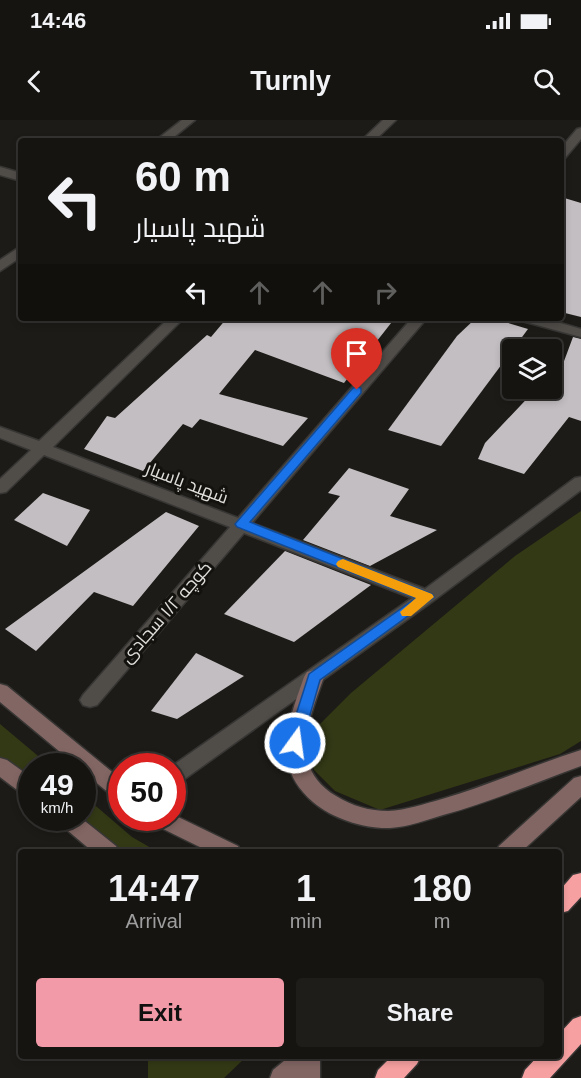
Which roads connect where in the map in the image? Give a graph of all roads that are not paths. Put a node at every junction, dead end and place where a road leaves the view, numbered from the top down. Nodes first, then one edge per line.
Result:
1 (189, 120) edge
2 (390, 120) edge
3 (581, 132) edge
4 (165, 138) edge
5 (370, 138) edge
6 (564, 152) edge
7 (0, 171) edge
8 (18, 176) edge
9 (18, 252) edge
10 (0, 267) edge
11 (174, 321) edge
12 (417, 321) edge
13 (538, 321) edge
14 (581, 333) edge
15 (0, 432) edge
16 (42, 449) junction
17 (581, 482) edge
18 (0, 488) edge
19 (242, 524) junction
20 (427, 597) junction
21 (314, 677) junction
22 (0, 692) edge
23 (90, 700) dead end
24 (581, 758) edge
25 (0, 766) edge
26 (186, 767) edge
27 (18, 780) edge
28 (108, 780) edge
29 (581, 784) edge
30 (83, 831) edge
31 (186, 831) edge
32 (104, 849) edge
33 (224, 849) edge
34 (507, 849) edge
35 (581, 882) edge
36 (562, 901) edge
37 (581, 1028) edge
38 (562, 1048) edge
39 (304, 1059) edge
40 (308, 1059) edge
41 (406, 1059) edge
42 (551, 1059) edge
43 (282, 1078) edge
44 (308, 1078) edge
45 (387, 1078) edge
46 (534, 1078) edge

1 - 4 street
2 - 5 street
3 - 6 street
7 - 8 street
9 - 10 street
11 - 16 street
12 - 19 street, کوچه ۱/۲ سجادی
13 - 14 street
15 - 16 street, شهید پاسیار
16 - 18 street
16 - 19 street, شهید پاسیار
17 - 20 street
19 - 20 street, شهید پاسیار
19 - 23 street, کوچه ۱/۲ سجادی
20 - 21 street
21 - 24 main road
21 - 26 street
22 - 28 main road
25 - 27 main road
29 - 34 main road
30 - 32 main road
31 - 33 main road
35 - 36 highway
37 - 38 highway
39 - 43 main road
40 - 44 main road
41 - 45 highway
42 - 46 highway

